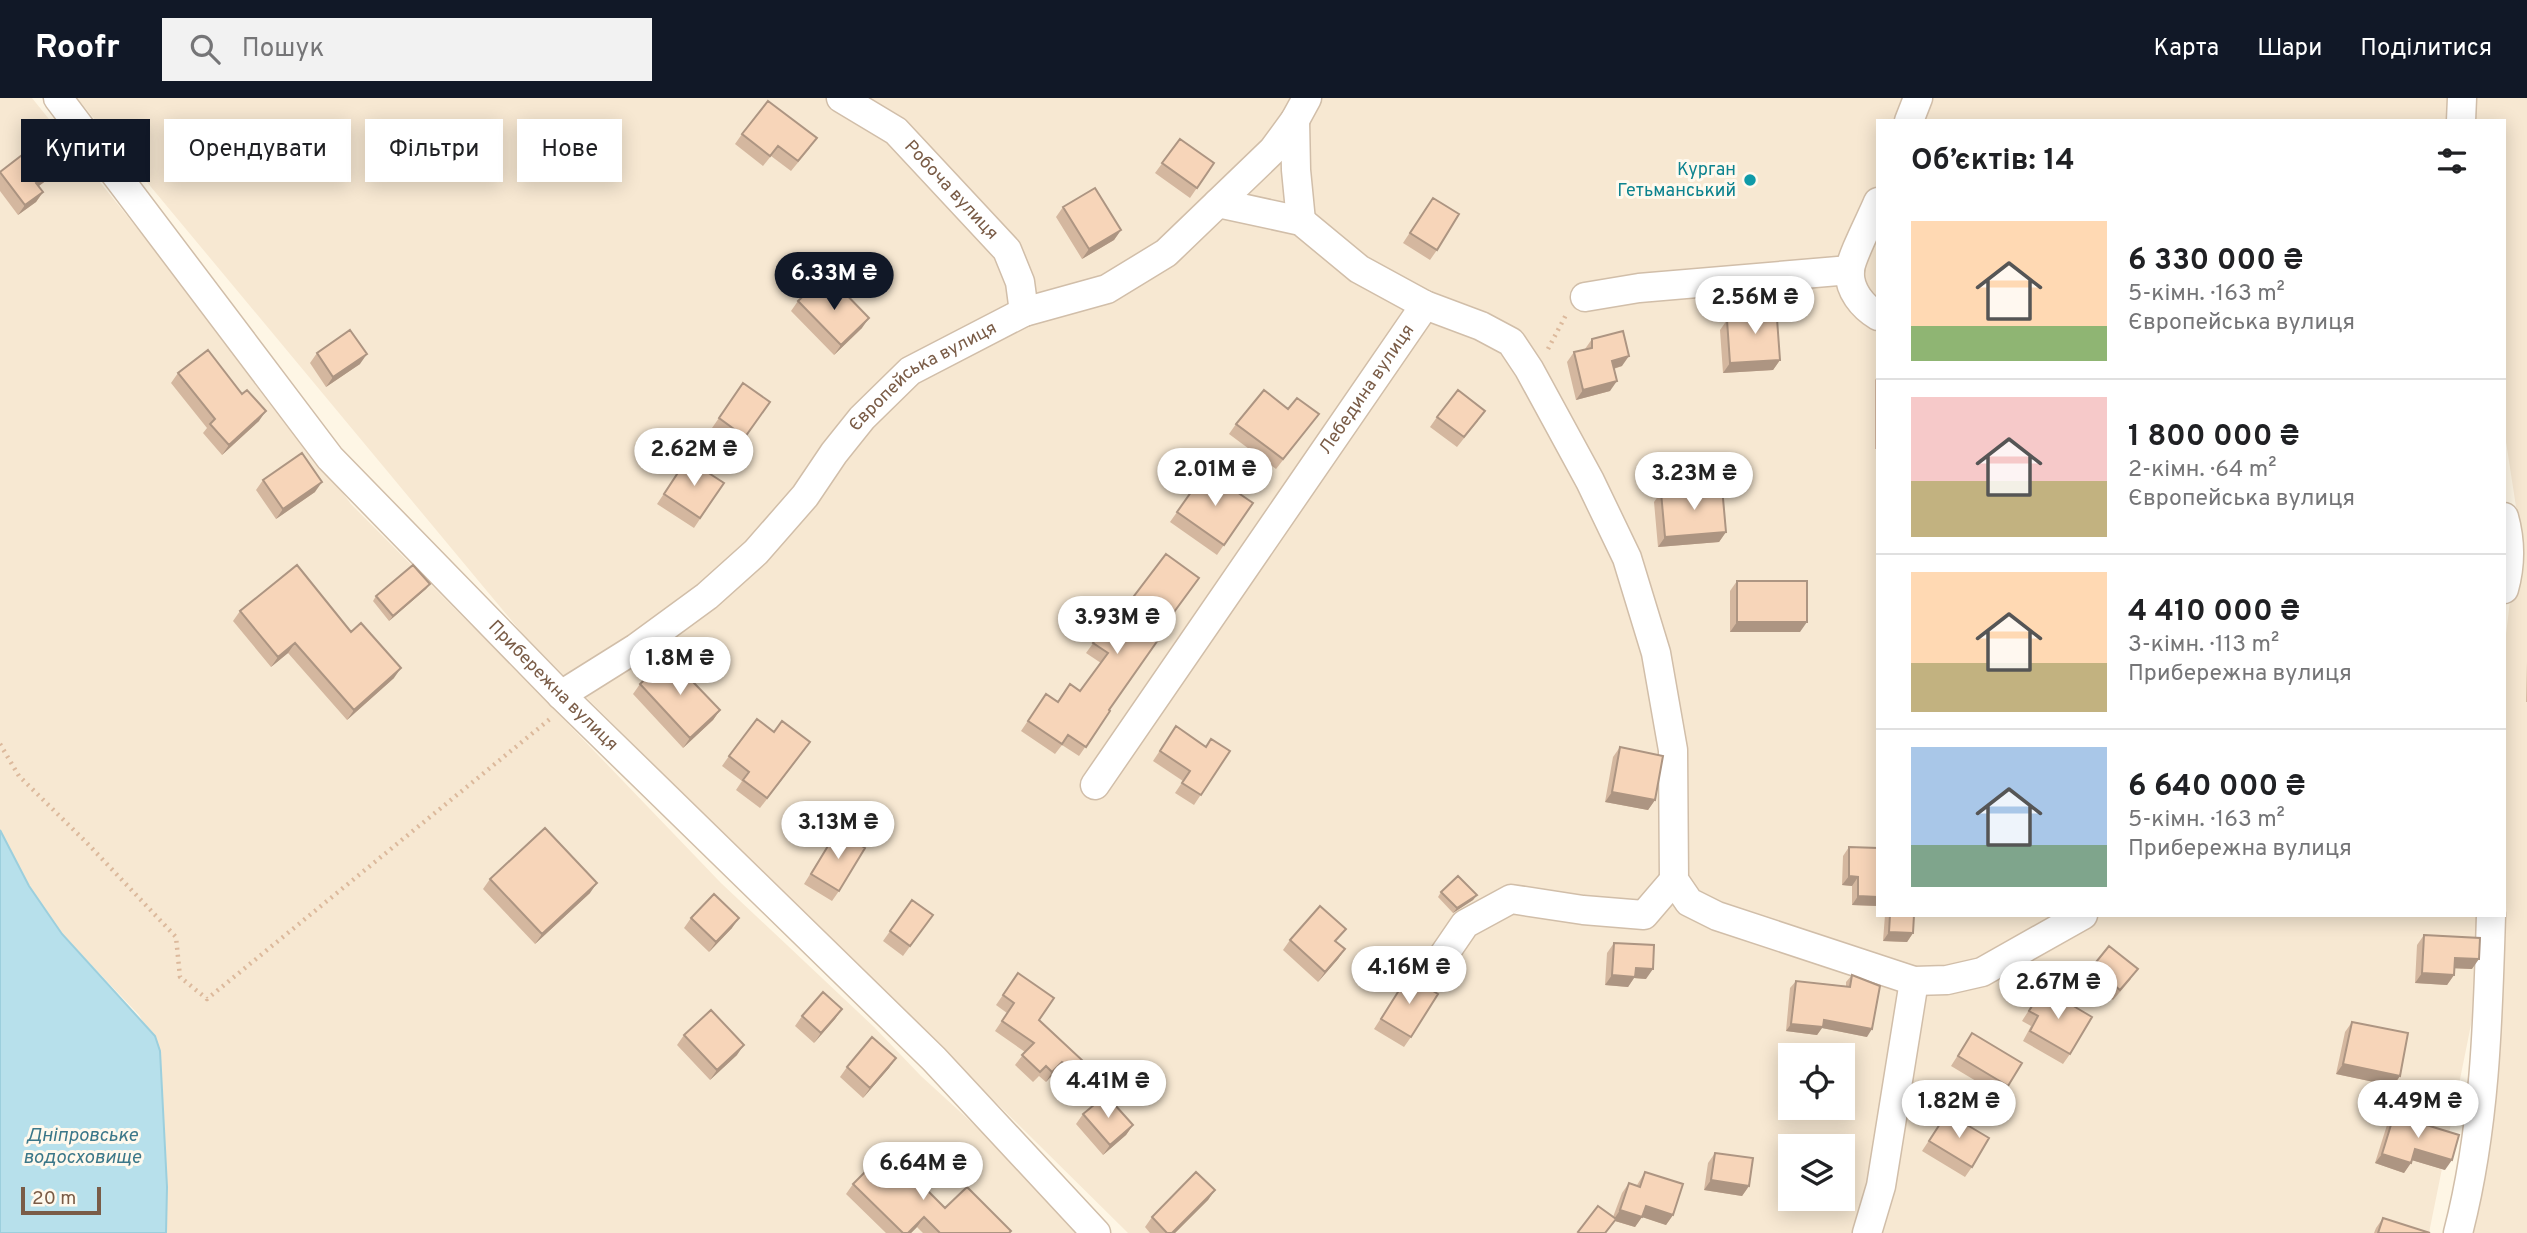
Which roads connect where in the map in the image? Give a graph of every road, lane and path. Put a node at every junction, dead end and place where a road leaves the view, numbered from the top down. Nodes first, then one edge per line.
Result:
1 (58, 98) edge
2 (841, 98) edge
3 (1918, 98) edge
4 (2462, 98) edge
5 (1301, 109) edge
6 (1910, 119) edge
7 (2461, 119) edge
8 (1218, 203) junction
9 (1876, 207) edge
10 (1301, 221) junction
11 (1850, 270) junction
12 (1585, 297) joint
13 (1425, 305) junction
14 (1024, 312) junction
15 (1876, 315) edge
16 (1529, 369) junction
17 (2506, 524) edge
18 (2506, 582) edge
19 (566, 699) junction
20 (0, 744) edge
21 (1095, 785) dead end
22 (1674, 880) junction
23 (2080, 917) edge
24 (2491, 917) edge
25 (1439, 962) dead end
26 (1914, 981) junction
27 (1096, 1233) edge
28 (1867, 1233) edge
29 (2458, 1233) edge

1 - 19 street, Прибережна вулиця
2 - 14 street, Робоча вулиця
3 - 6 street
4 - 7 street
5 - 8 street, Європейська вулиця
5 - 10 street
8 - 10 street
8 - 14 street, Європейська вулиця
9 - 11 street
10 - 13 street
11 - 12 street
11 - 15 street
12 - 16 path
13 - 16 street
13 - 21 street, Лебедина вулиця
14 - 19 street, Європейська вулиця
16 - 22 street
17 - 18 street
19 - 20 path
19 - 27 street, Прибережна вулиця
22 - 25 street
22 - 26 street
23 - 26 street
24 - 29 street
26 - 28 street

